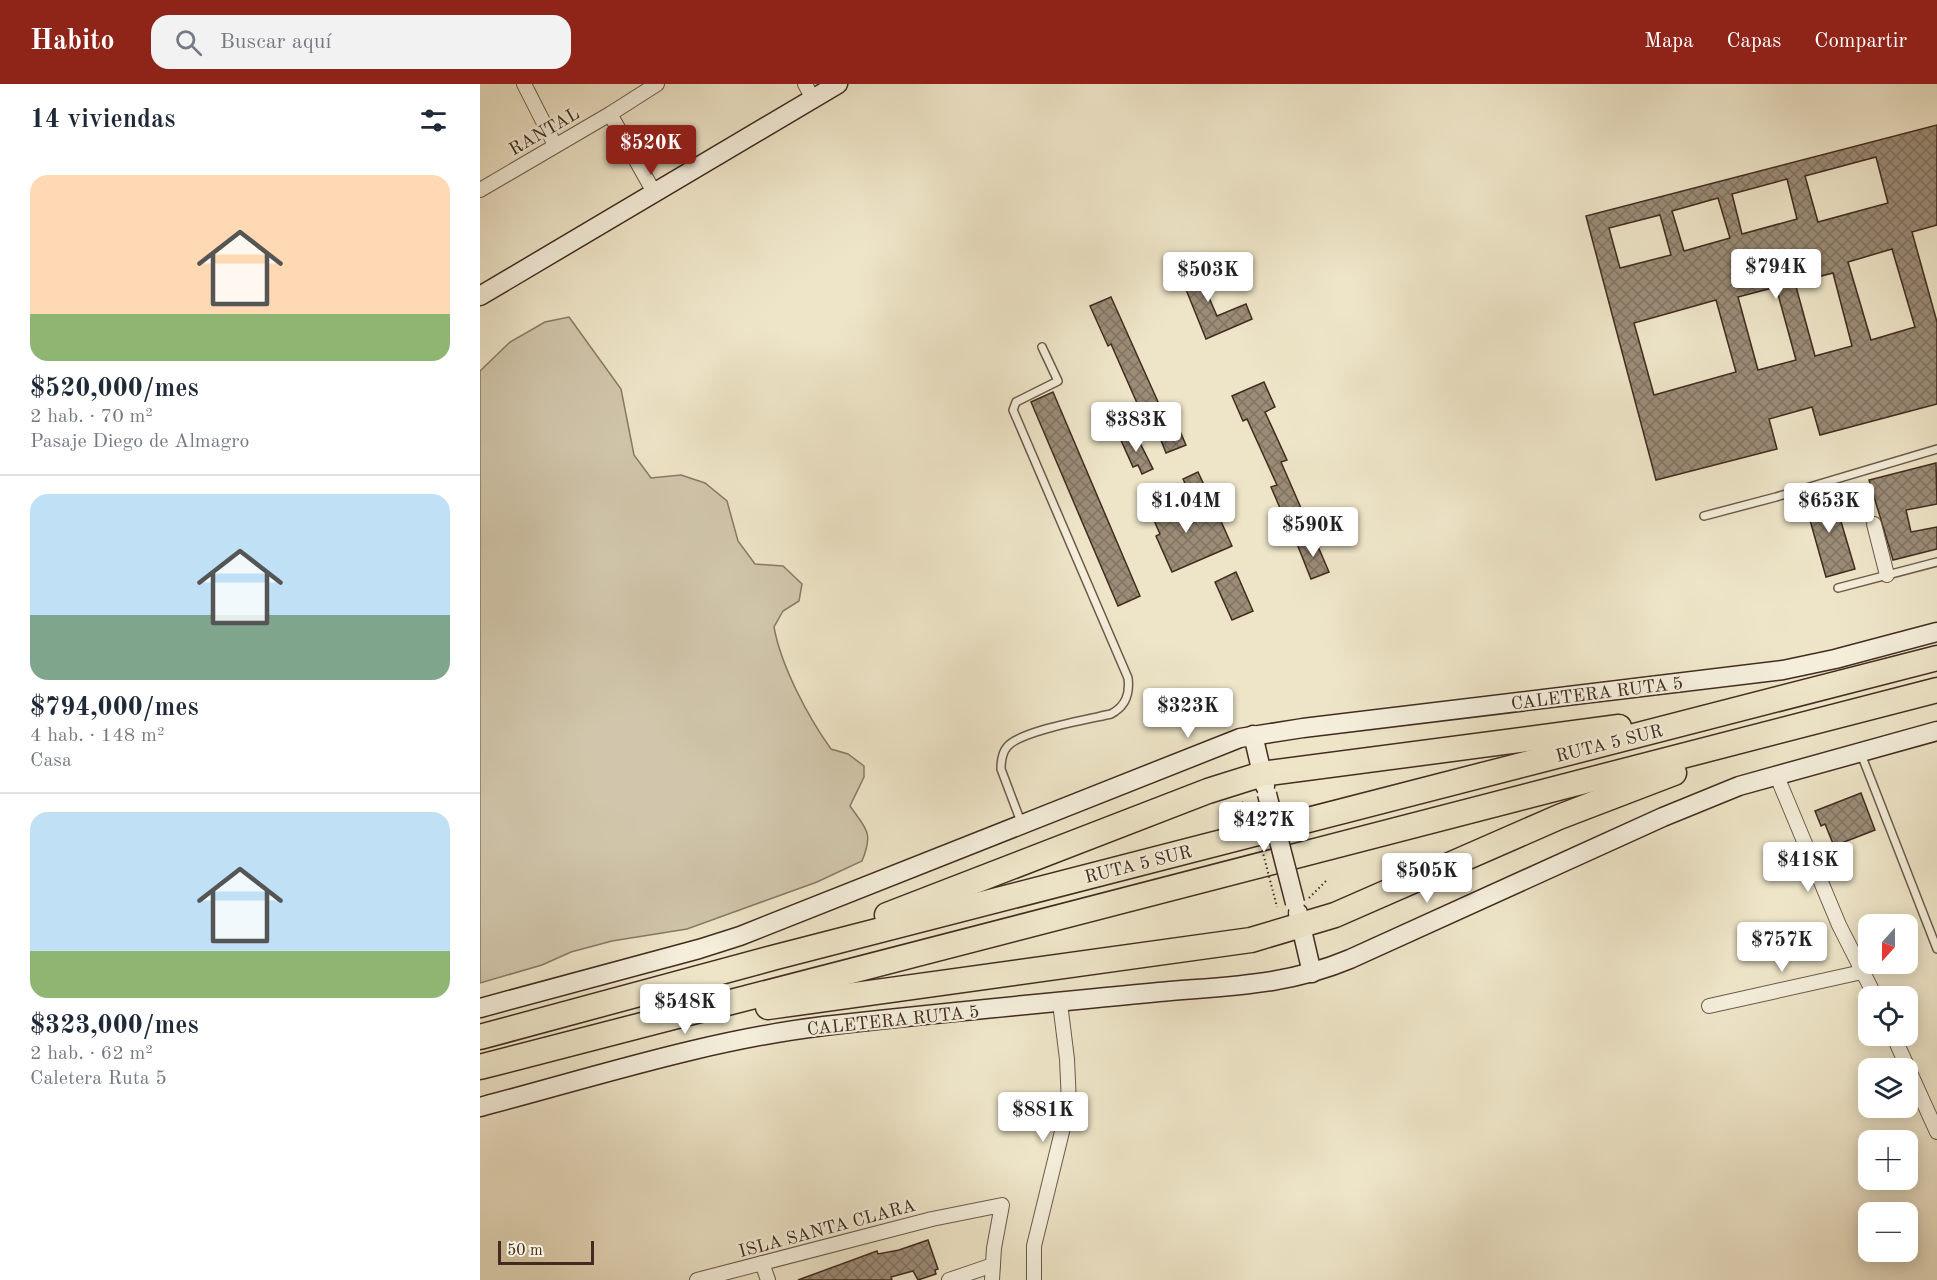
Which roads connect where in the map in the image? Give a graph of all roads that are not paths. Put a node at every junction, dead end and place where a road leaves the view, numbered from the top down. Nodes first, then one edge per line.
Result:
1 (524, 84) edge
2 (657, 84) edge
3 (838, 84) edge
4 (809, 92) edge
5 (610, 114) junction
6 (555, 146) junction
7 (481, 186) edge
8 (655, 194) junction
9 (480, 296) edge
10 (1042, 347) dead end
11 (1937, 449) edge
12 (1704, 516) dead end
13 (1874, 524) dead end
14 (1937, 562) edge
15 (1887, 575) junction
16 (1838, 588) dead end
17 (1937, 632) edge
18 (1937, 658) edge
19 (1937, 690) edge
20 (1721, 714) junction
21 (1786, 730) junction
22 (1937, 732) edge
23 (1253, 735) junction
24 (1860, 752) junction
25 (1776, 774) junction
26 (1264, 784) junction
27 (1022, 825) junction
28 (1301, 927) junction
29 (1937, 949) edge
30 (776, 957) junction
31 (1858, 964) edge
32 (1312, 973) junction
33 (1858, 973) edge
34 (1060, 1003) junction
35 (1709, 1005) dead end
36 (480, 1008) edge
37 (651, 1023) junction
38 (480, 1037) edge
39 (1898, 1046) edge
40 (480, 1067) edge
41 (480, 1107) edge
42 (1937, 1132) edge
43 (762, 1263) junction
44 (993, 1265) junction
45 (697, 1280) edge
46 (768, 1280) edge
47 (949, 1280) edge
48 (992, 1280) edge
49 (1034, 1280) edge

1 - 6 street
2 - 5 street, RANTAL
3 - 4 street
4 - 8 street
5 - 6 street, RANTAL
5 - 8 street
6 - 7 street, RANTAL
8 - 9 street
10 - 27 lane
11 - 12 lane
13 - 15 street
14 - 15 lane
15 - 16 lane
17 - 23 street, CALETERA RUTA 5
18 - 20 highway, RUTA 5 SUR
19 - 21 highway, RUTA 5 SUR
20 - 26 highway
20 - 30 highway, RUTA 5 SUR
21 - 28 highway
21 - 37 highway, RUTA 5 SUR
22 - 24 street, CALETERA RUTA 5
23 - 26 street
23 - 27 street, CALETERA RUTA 5
24 - 25 street, CALETERA RUTA 5
24 - 29 lane
25 - 31 street
25 - 32 street, CALETERA RUTA 5
26 - 28 street, bridge
26 - 30 highway
27 - 36 street, CALETERA RUTA 5
28 - 32 street
28 - 37 highway
30 - 38 highway, RUTA 5 SUR
32 - 34 street, CALETERA RUTA 5
33 - 35 street
34 - 41 street, CALETERA RUTA 5
34 - 49 street
37 - 40 highway, RUTA 5 SUR
39 - 42 street
43 - 44 street, ISLA SANTA CLARA
43 - 45 street, ISLA SANTA CLARA
43 - 46 street
44 - 47 street
44 - 48 street

